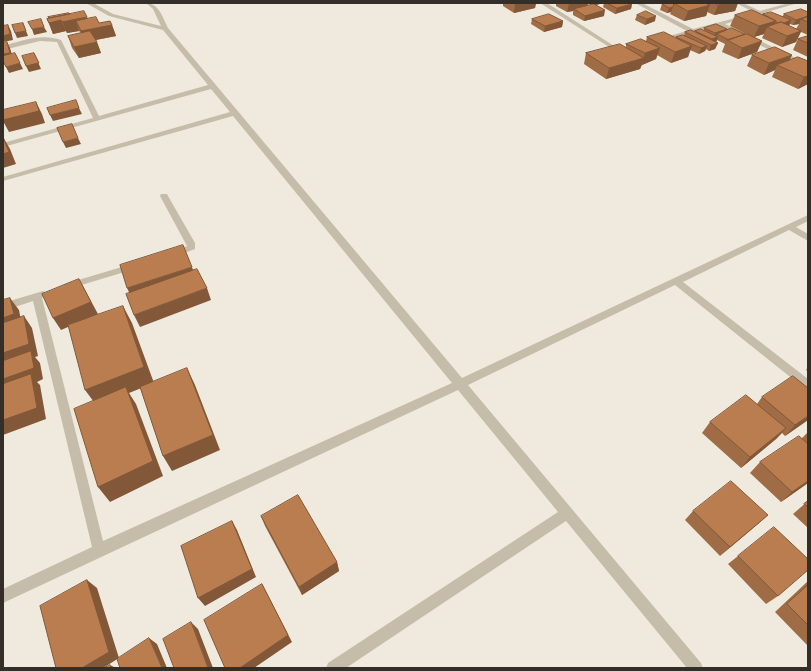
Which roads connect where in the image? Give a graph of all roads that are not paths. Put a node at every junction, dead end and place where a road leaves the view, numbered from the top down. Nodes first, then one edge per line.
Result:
1 (90, 3) edge
2 (149, 3) edge
3 (543, 3) edge
4 (638, 3) edge
5 (739, 3) edge
6 (794, 6) edge
7 (760, 13) junction
8 (720, 24) junction
9 (165, 29) junction
10 (692, 31) junction
11 (655, 41) edge
12 (3, 48) edge
13 (626, 49) edge
14 (808, 66) edge
15 (213, 86) junction
16 (235, 113) junction
17 (97, 119) junction
18 (3, 145) edge
19 (3, 178) edge
20 (164, 196) dead end
21 (808, 218) edge
22 (790, 227) junction
23 (808, 238) edge
24 (165, 257) edge
25 (142, 264) edge
26 (676, 281) junction
27 (37, 296) junction
28 (3, 307) edge
29 (460, 384) junction
30 (808, 385) edge
31 (567, 513) junction
32 (99, 550) junction
33 (3, 596) edge
34 (333, 668) edge
35 (696, 668) edge

1 - 9 street
2 - 9 street
3 - 13 street
4 - 10 street
5 - 7 street
6 - 7 street
7 - 8 street
8 - 10 street
8 - 14 street
9 - 15 street
10 - 11 street
12 - 17 street
15 - 16 street
15 - 17 street
16 - 19 street
16 - 29 street
17 - 18 street
20 - 24 street
21 - 22 street
22 - 23 street
22 - 26 street
25 - 27 street
26 - 29 street
26 - 30 street
27 - 28 street
27 - 32 street
29 - 31 street
29 - 32 street
31 - 34 street
31 - 35 street
32 - 33 street

